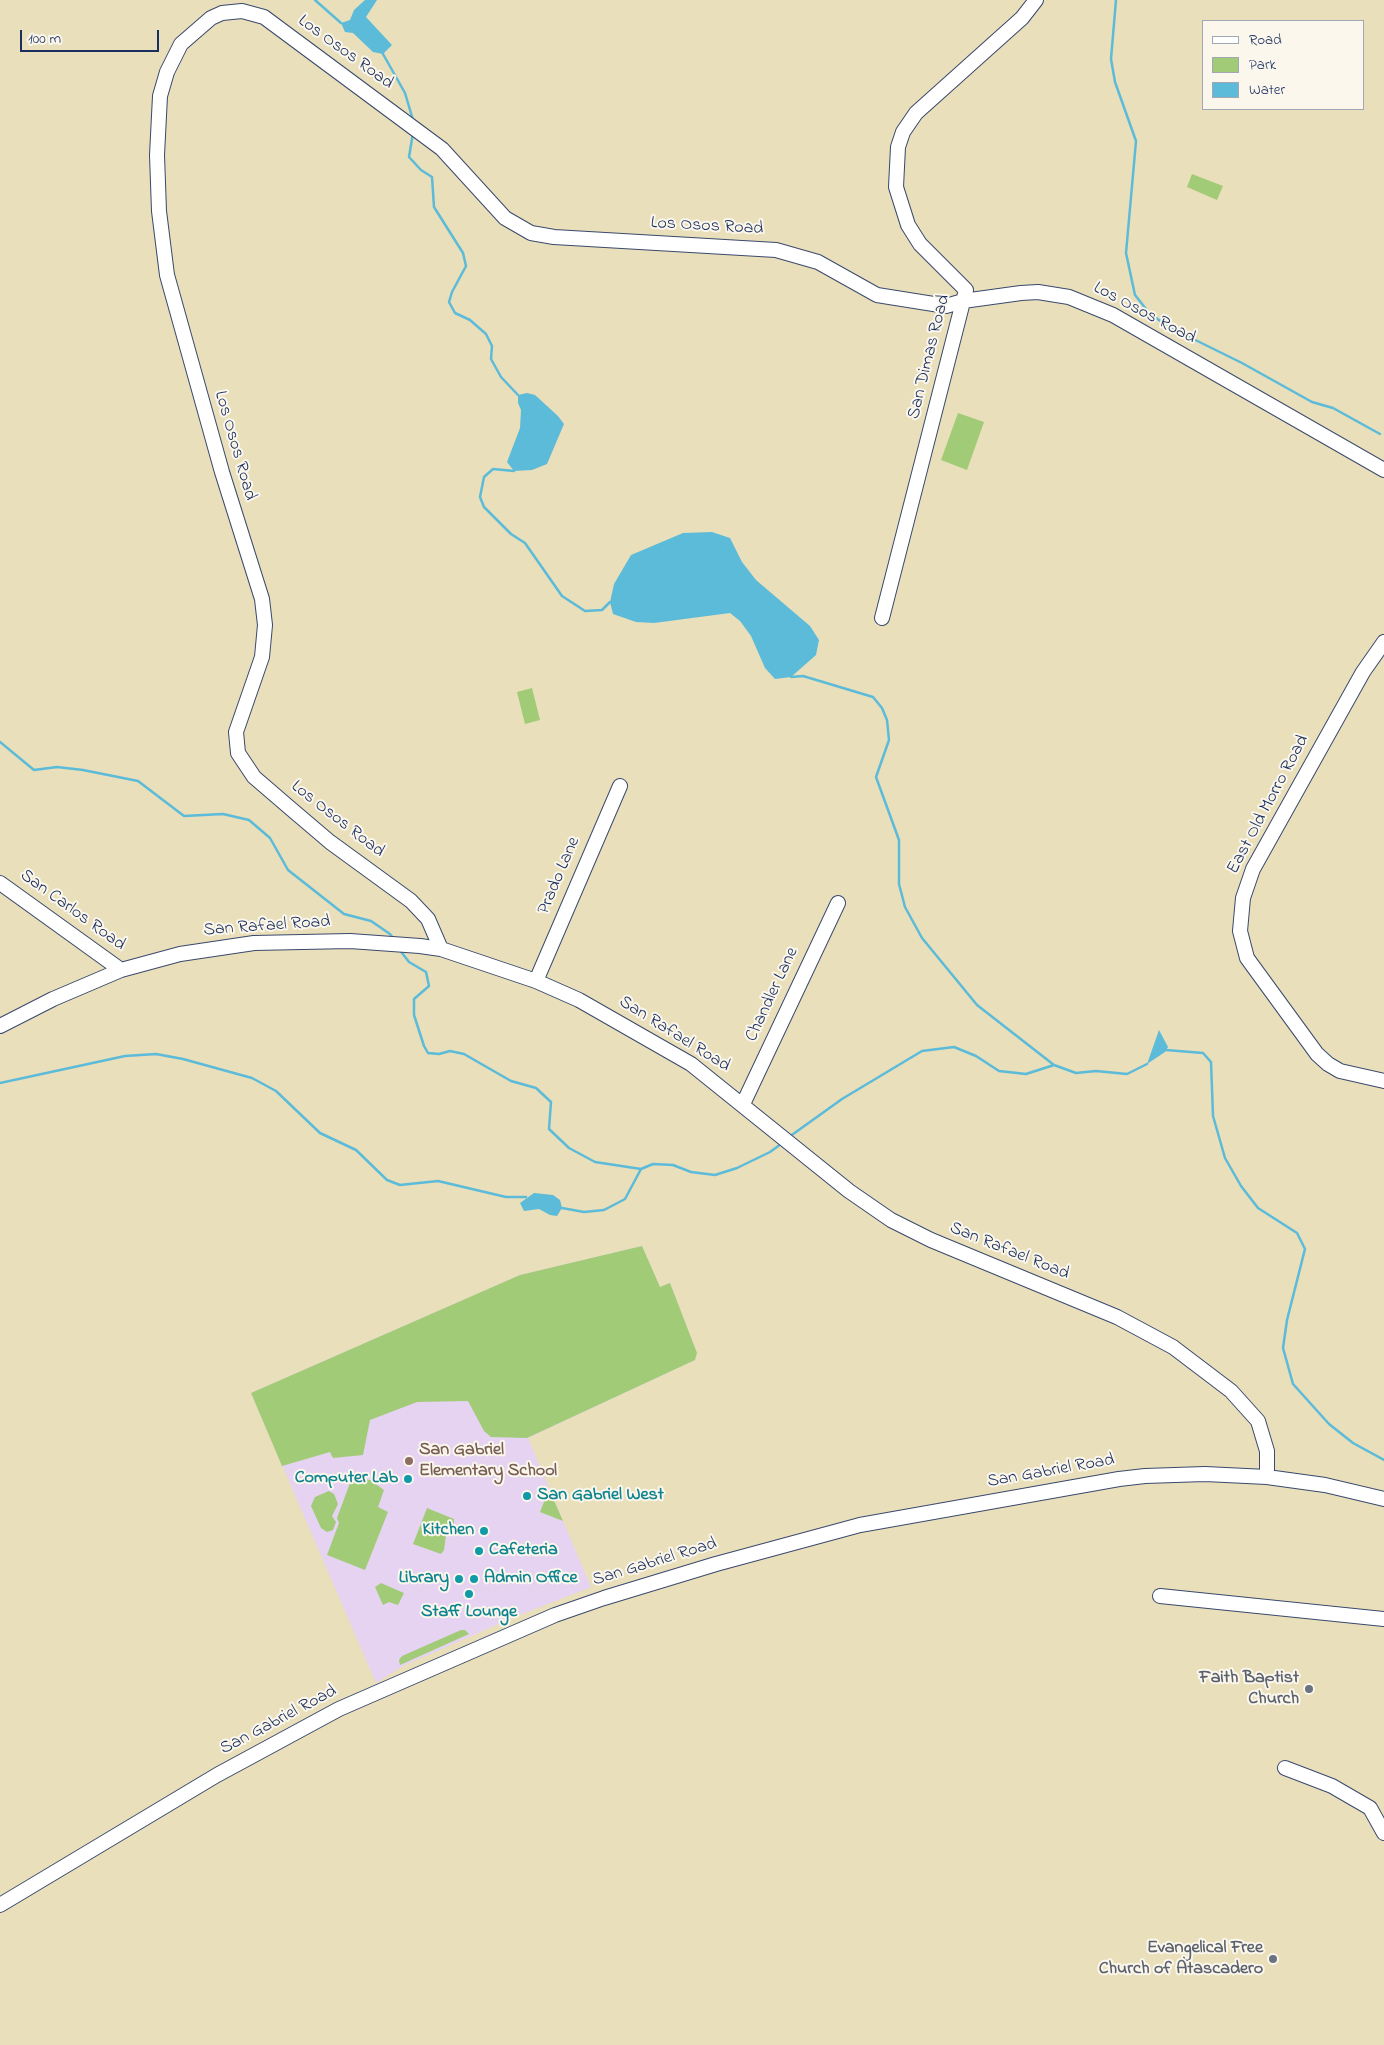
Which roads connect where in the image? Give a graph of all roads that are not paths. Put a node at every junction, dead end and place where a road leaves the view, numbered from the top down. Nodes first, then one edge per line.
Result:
1 (1036, 0) edge
2 (963, 301) junction
3 (1384, 470) edge
4 (882, 618) dead end
5 (1384, 642) edge
6 (620, 786) dead end
7 (0, 882) edge
8 (838, 903) dead end
9 (441, 949) junction
10 (122, 970) junction
11 (536, 981) junction
12 (0, 1026) edge
13 (1384, 1081) edge
14 (743, 1104) junction
15 (1267, 1477) junction
16 (1384, 1499) edge
17 (1160, 1596) dead end
18 (1384, 1619) edge
19 (1285, 1768) dead end
20 (1384, 1833) edge
21 (0, 1905) edge

1 - 2 street, San Dimas Road
2 - 3 street, Los Osos Road
2 - 4 street, San Dimas Road
2 - 9 street, Los Osos Road
5 - 13 street, East Old Morro Road
6 - 11 street, Prado Lane
7 - 10 street, San Carlos Road
8 - 14 street, Chandler Lane
9 - 10 street, San Rafael Road
9 - 11 street, San Rafael Road
10 - 12 street, San Rafael Road
11 - 14 street, San Rafael Road
14 - 15 street, San Rafael Road
15 - 16 street, San Gabriel Road
15 - 21 street, San Gabriel Road
17 - 18 street
19 - 20 street

